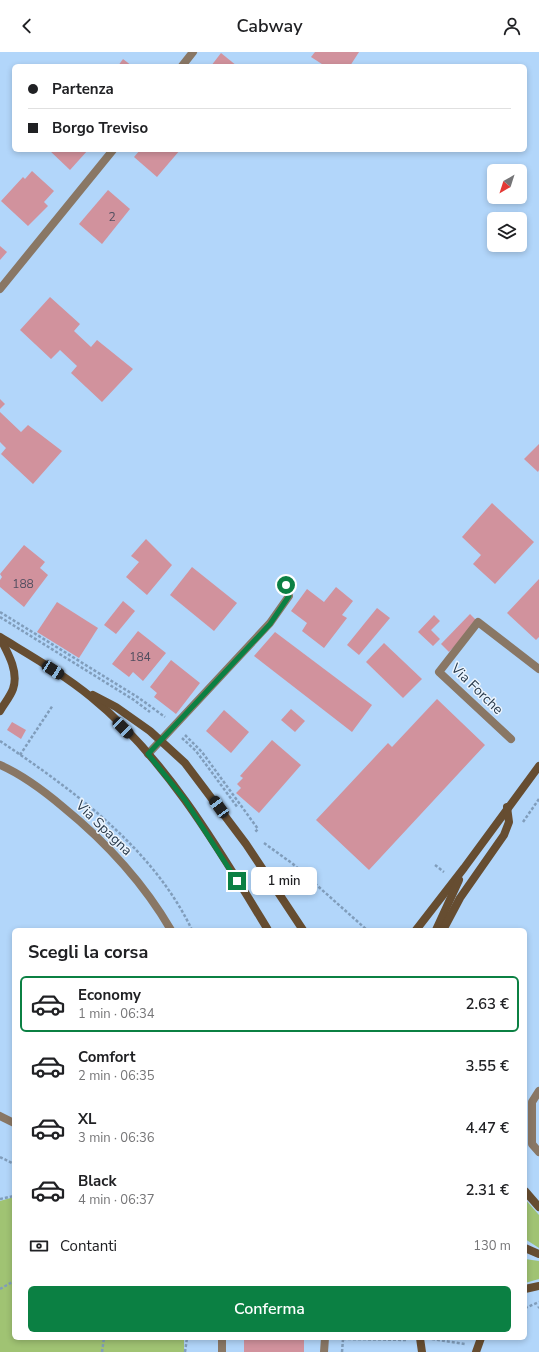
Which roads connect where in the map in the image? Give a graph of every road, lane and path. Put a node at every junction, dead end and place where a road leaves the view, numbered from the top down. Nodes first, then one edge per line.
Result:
1 (193, 52) edge
2 (184, 64) edge
3 (111, 152) edge
4 (0, 289) edge
5 (286, 585) dead end
6 (0, 612) edge
7 (0, 617) edge
8 (11, 619) junction
9 (9, 622) junction
10 (0, 637) edge
11 (539, 669) edge
12 (78, 687) junction
13 (54, 705) dead end
14 (0, 711) edge
15 (152, 713) dead end
16 (166, 718) dead end
17 (181, 730) dead end
18 (511, 739) dead end
19 (162, 740) junction
20 (0, 741) edge
21 (148, 754) junction
22 (20, 755) junction
23 (0, 765) edge
24 (538, 768) edge
25 (41, 769) dead end
26 (507, 807) junction
27 (435, 865) dead end
28 (464, 868) junction
29 (446, 874) dead end
30 (170, 928) edge
31 (267, 928) edge
32 (302, 928) edge
33 (365, 928) edge
34 (418, 928) edge
35 (437, 928) edge
36 (444, 928) edge
37 (539, 1092) edge
38 (0, 1116) edge
39 (12, 1122) edge
40 (539, 1152) edge
41 (0, 1157) edge
42 (12, 1163) edge
43 (527, 1193) edge
44 (12, 1196) edge
45 (0, 1199) edge
46 (539, 1207) edge
47 (527, 1249) edge
48 (539, 1254) edge
49 (12, 1282) edge
50 (538, 1287) edge
51 (0, 1289) edge
52 (527, 1290) edge
53 (539, 1302) edge
54 (527, 1307) edge
55 (104, 1340) edge
56 (187, 1340) edge
57 (222, 1340) edge
58 (325, 1340) edge
59 (343, 1340) edge
60 (420, 1340) edge
61 (436, 1340) edge
62 (468, 1345) dead end
63 (102, 1352) edge
64 (185, 1352) edge
65 (222, 1352) edge
66 (324, 1352) edge
67 (342, 1352) edge
68 (422, 1352) edge

1 - 2 street
3 - 4 street
5 - 19 street
6 - 8 path
7 - 9 path
8 - 9 path
8 - 16 path
9 - 15 path
10 - 12 street
10 - 14 street
11 - 18 street, Via Forche
12 - 19 street
12 - 21 street
13 - 22 path
17 - 33 path
19 - 21 street
19 - 32 street
20 - 22 path
21 - 31 street
22 - 25 path
23 - 30 street, Via Spagna
24 - 26 street
26 - 28 street
26 - 36 street
27 - 29 path
28 - 34 street
28 - 35 street
37 - 40 street
38 - 39 street
41 - 42 path
43 - 46 street
44 - 45 path
47 - 48 street
49 - 51 path
50 - 52 street
53 - 54 path
55 - 63 path
56 - 64 path
57 - 65 street
58 - 66 street
59 - 67 path
60 - 68 street
61 - 62 path

